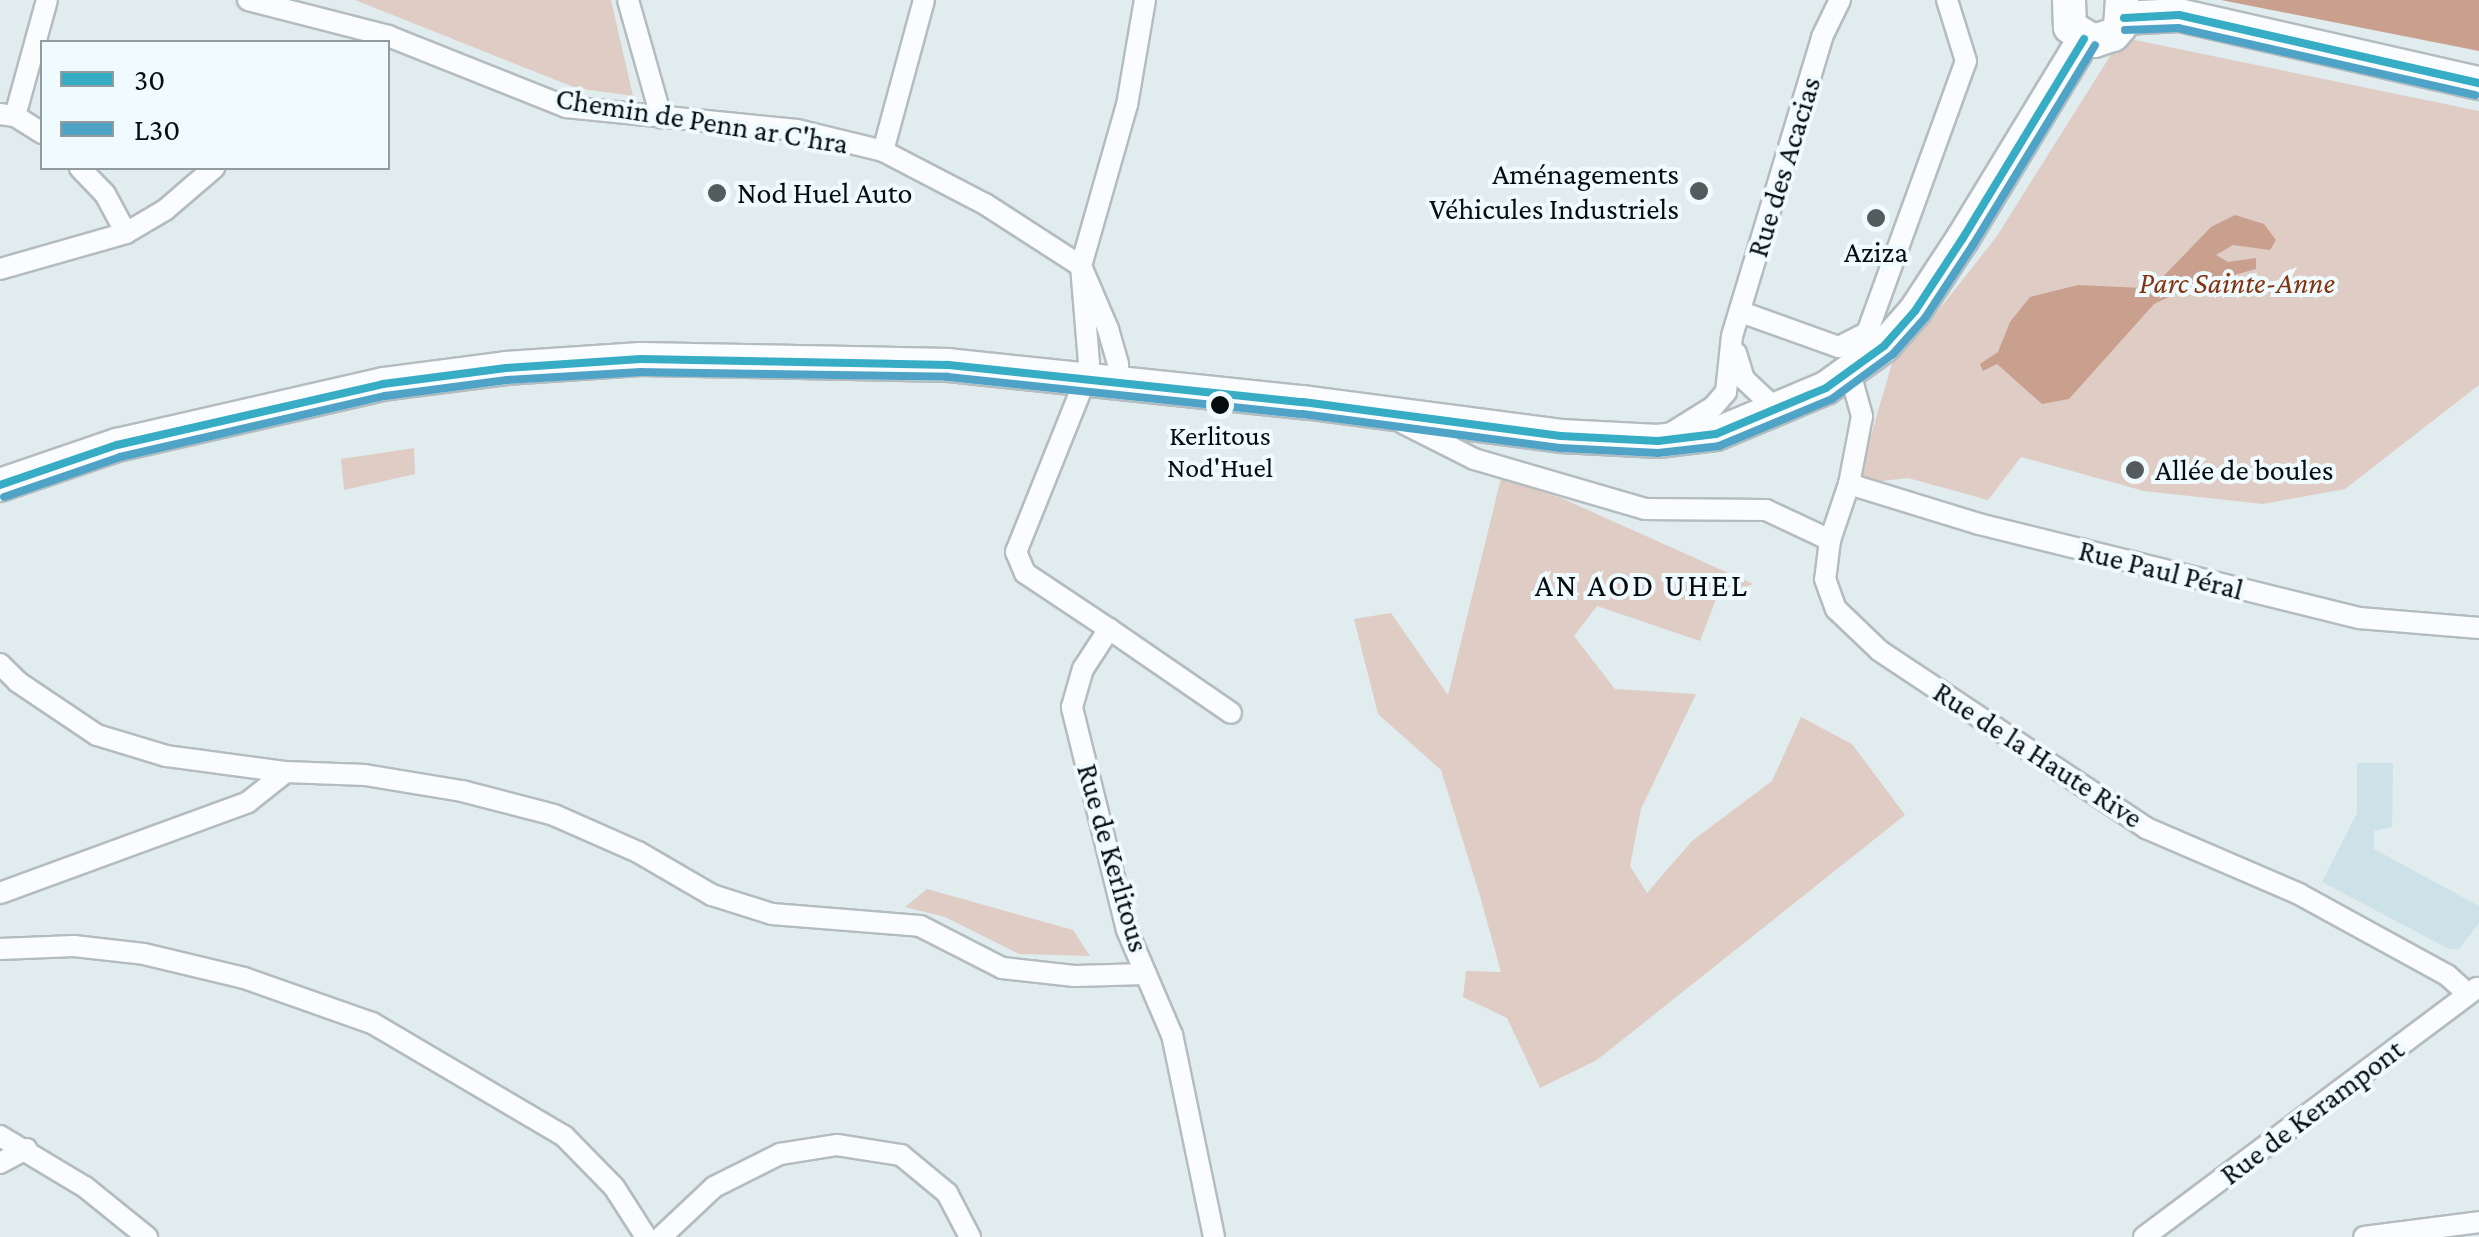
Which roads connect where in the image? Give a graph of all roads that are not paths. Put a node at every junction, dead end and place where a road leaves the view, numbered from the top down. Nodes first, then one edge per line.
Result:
1 (47, 0) edge
2 (248, 0) edge
3 (628, 0) edge
4 (924, 0) edge
5 (1145, 0) edge
6 (1840, 0) edge
7 (1948, 0) edge
8 (2068, 0) edge
9 (2123, 9) edge
10 (2084, 39) junction
11 (2479, 83) edge
12 (8, 115) edge
13 (661, 117) junction
14 (40, 131) edge
15 (883, 151) junction
16 (82, 170) edge
17 (212, 170) edge
18 (126, 234) junction
19 (1081, 266) junction
20 (0, 269) edge
21 (1740, 312) junction
22 (1732, 336) junction
23 (1850, 373) junction
24 (1102, 380) junction
25 (1778, 411) junction
26 (1384, 413) junction
27 (1658, 440) junction
28 (1849, 484) junction
29 (0, 485) edge
30 (1830, 540) junction
31 (2479, 628) edge
32 (1109, 629) junction
33 (0, 664) edge
34 (1232, 713) dead end
35 (286, 772) junction
36 (0, 894) edge
37 (0, 949) edge
38 (1146, 974) junction
39 (2474, 991) edge
40 (0, 1136) edge
41 (26, 1149) junction
42 (0, 1163) edge
43 (2479, 1222) edge
44 (673, 1233) edge
45 (148, 1237) edge
46 (646, 1237) edge
47 (970, 1237) edge
48 (1214, 1237) edge
49 (2144, 1237) edge
50 (2364, 1237) edge

1 - 12 street
2 - 13 street, Chemin de Penn ar C'hra
3 - 13 street
4 - 15 street
5 - 19 street
6 - 21 street, Rue des Acacias
7 - 21 street
8 - 10 main road
9 - 10 main road
9 - 11 main road
10 - 23 main road
12 - 14 street
13 - 15 street, Chemin de Penn ar C'hra
15 - 19 street, Chemin de Penn ar C'hra
16 - 18 street
17 - 18 street
18 - 20 street
19 - 24 street
19 - 24 street
21 - 22 street, Rue des Acacias
22 - 25 street
22 - 27 street, Rue des Acacias
23 - 25 main road
23 - 28 street, Rue de la Haute Rive
24 - 26 main road
24 - 29 main road
24 - 32 street
25 - 27 main road
26 - 27 main road
26 - 30 street
28 - 30 street, Rue de la Haute Rive
28 - 31 street, Rue Paul Péral
30 - 39 street, Rue de la Haute Rive
32 - 34 street
32 - 38 street, Rue de Kerlitous
33 - 35 street
35 - 36 street
35 - 38 street
37 - 46 street
38 - 48 street, Rue de Kerlitous
39 - 49 street, Rue de Kerampont
40 - 41 street
41 - 42 street
41 - 45 street
43 - 50 street
44 - 47 street

